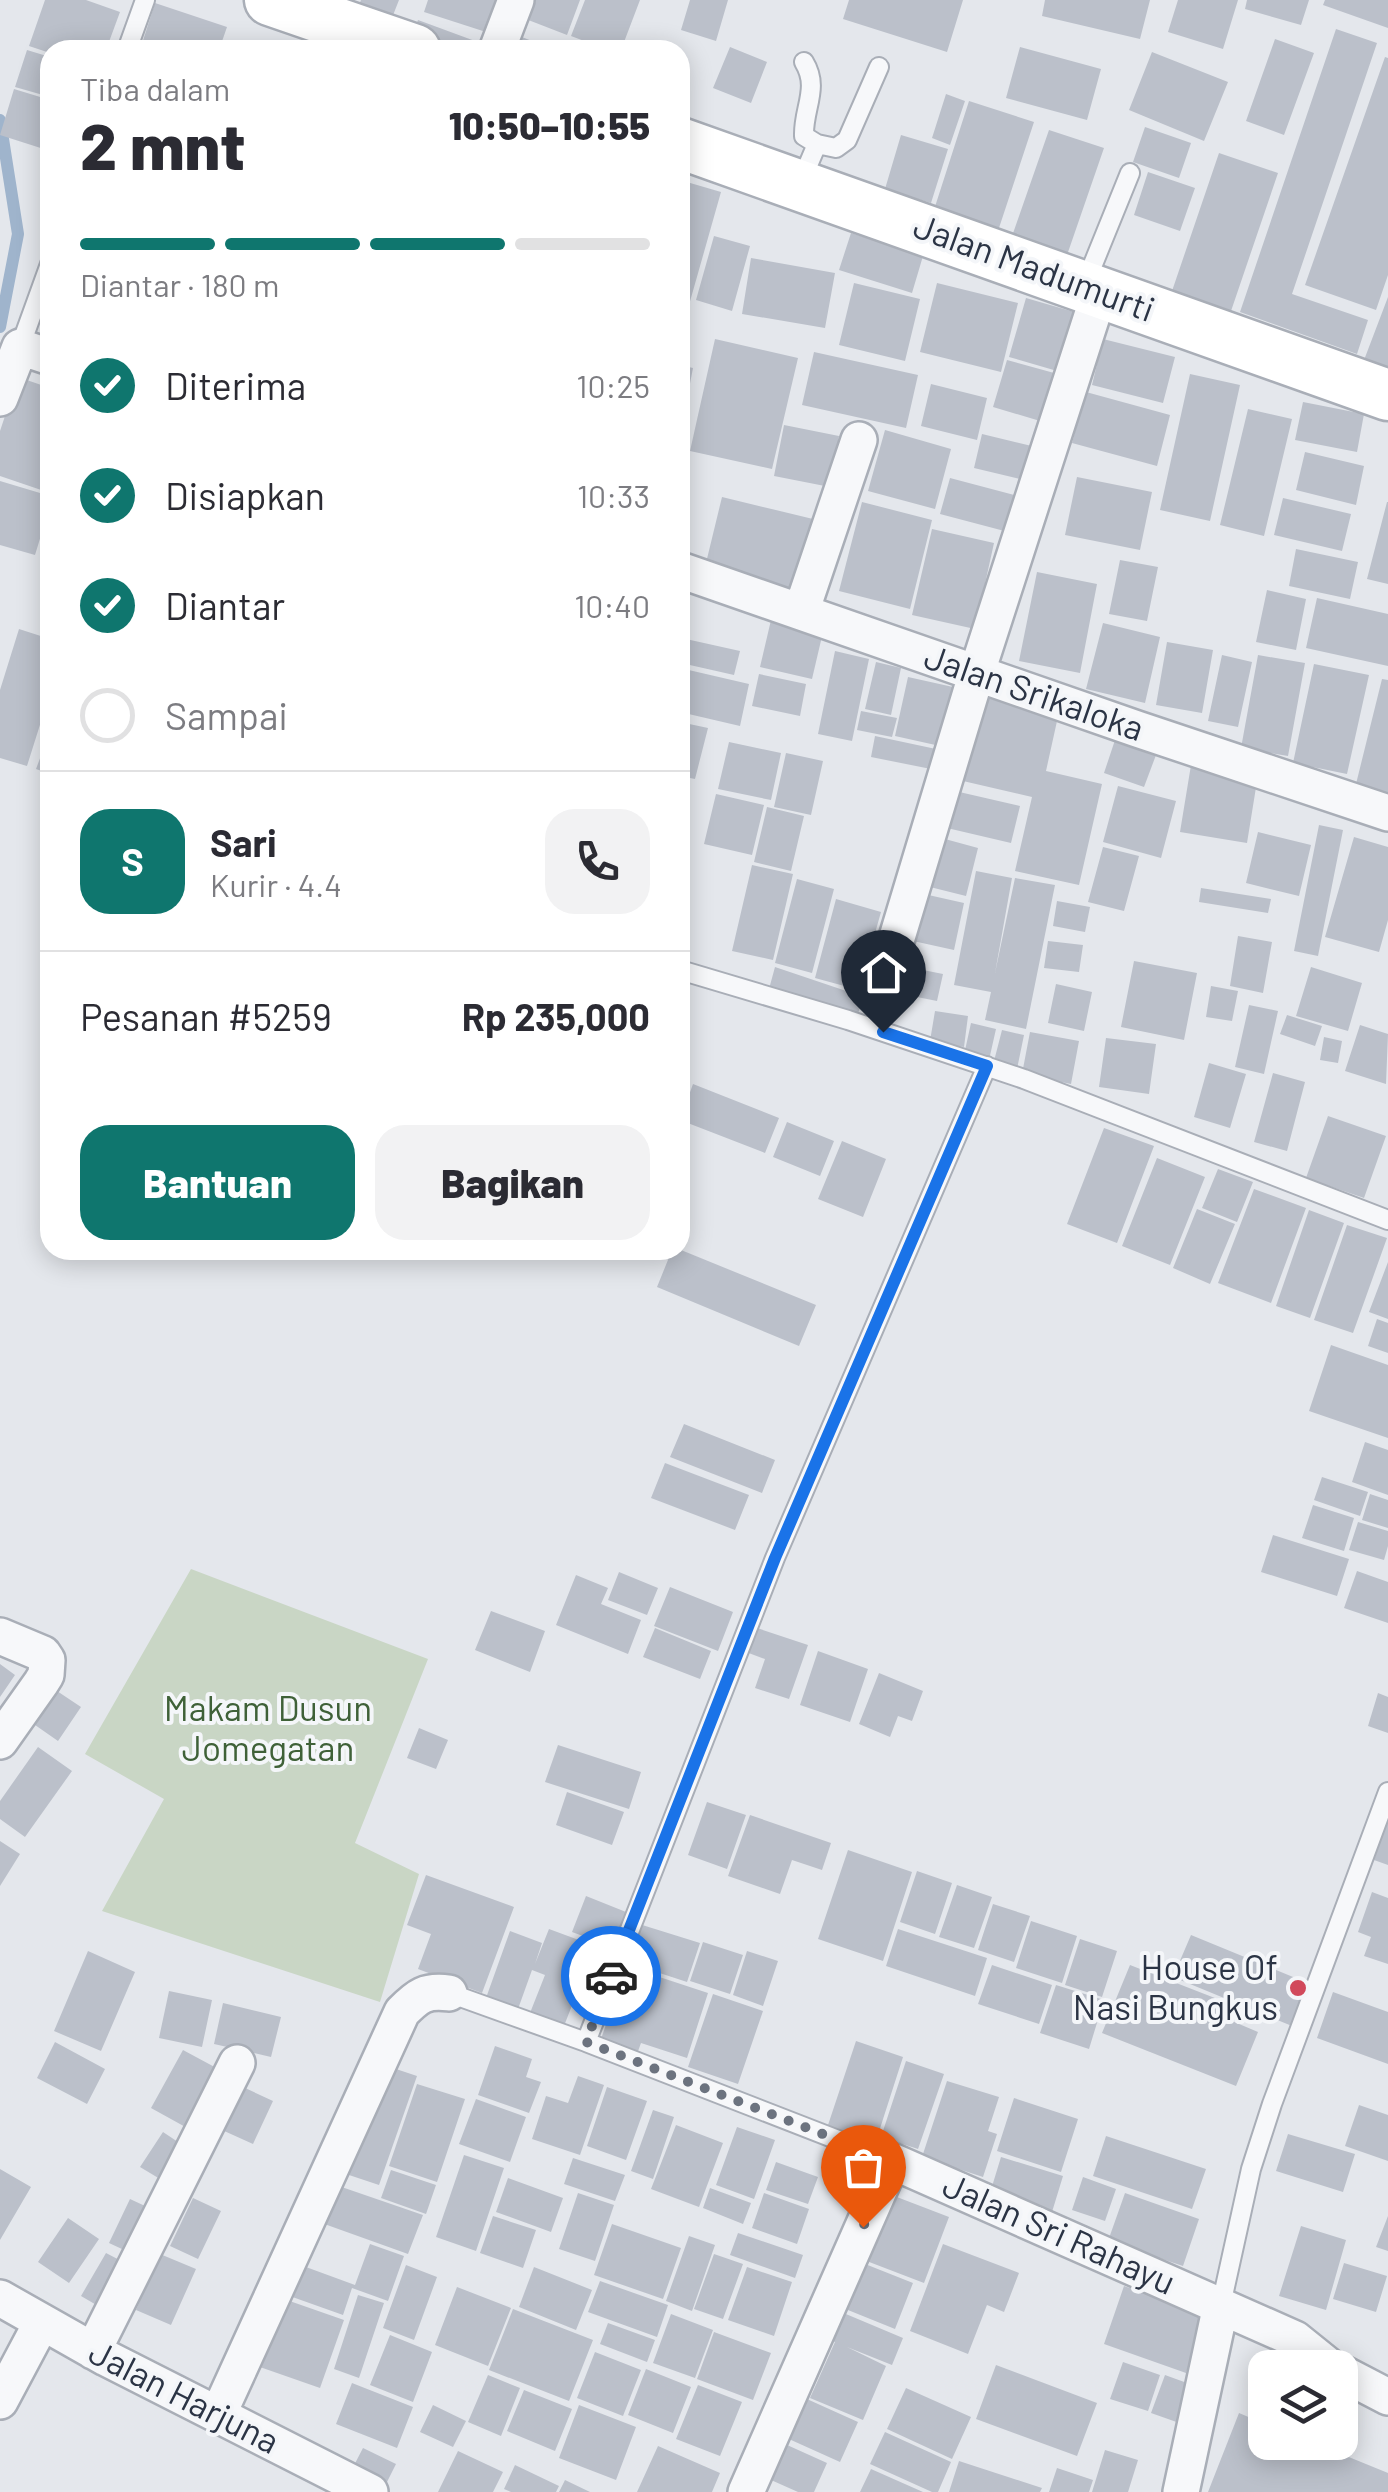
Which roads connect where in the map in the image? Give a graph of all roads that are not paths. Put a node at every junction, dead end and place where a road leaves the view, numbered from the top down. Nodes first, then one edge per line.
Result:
1 (145, 0) edge
2 (270, 0) edge
3 (516, 0) edge
4 (131, 40) edge
5 (386, 40) edge
6 (500, 40) edge
7 (804, 62) dead end
8 (879, 68) dead end
9 (690, 144) edge
10 (808, 164) junction
11 (1130, 173) dead end
12 (1092, 289) junction
13 (40, 323) edge
14 (35, 352) edge
15 (1388, 394) edge
16 (0, 398) edge
17 (859, 440) dead end
18 (690, 579) edge
19 (801, 612) junction
20 (978, 672) junction
21 (1388, 812) edge
22 (690, 973) edge
23 (880, 994) dead end
24 (987, 1066) junction
25 (1388, 1220) edge
26 (0, 1636) edge
27 (0, 1741) edge
28 (1388, 1792) edge
29 (449, 1992) joint
30 (586, 2042) junction
31 (237, 2063) dead end
32 (892, 2161) junction
33 (0, 2298) edge
34 (1221, 2305) junction
35 (42, 2322) junction
36 (1309, 2350) edge
37 (92, 2351) junction
38 (1358, 2382) edge
39 (1388, 2398) edge
40 (0, 2400) edge
41 (218, 2415) junction
42 (370, 2492) edge
43 (746, 2492) edge
44 (1181, 2492) edge

1 - 4 lane
2 - 5 street
3 - 6 street
7 - 10 lane
8 - 10 lane
9 - 10 street, Jalan Madumurti
10 - 12 street, Jalan Madumurti
11 - 12 lane
12 - 15 street, Jalan Madumurti
12 - 20 street
13 - 14 lane
14 - 16 street
17 - 19 street
18 - 19 street, Jalan Srikaloka
19 - 20 street, Jalan Srikaloka
20 - 21 street, Jalan Srikaloka
20 - 23 street
22 - 24 lane
24 - 25 lane
24 - 30 lane
26 - 27 street
28 - 34 lane
29 - 30 lane
29 - 41 street
30 - 32 lane
31 - 37 street
32 - 34 street, Jalan Sri Rahayu
32 - 43 street
33 - 35 street, Jalan Harjuna
34 - 36 street, Jalan Sri Rahayu
34 - 44 street
35 - 37 street, Jalan Harjuna
35 - 40 street
37 - 41 street, Jalan Harjuna
38 - 39 street
41 - 42 street, Jalan Harjuna

